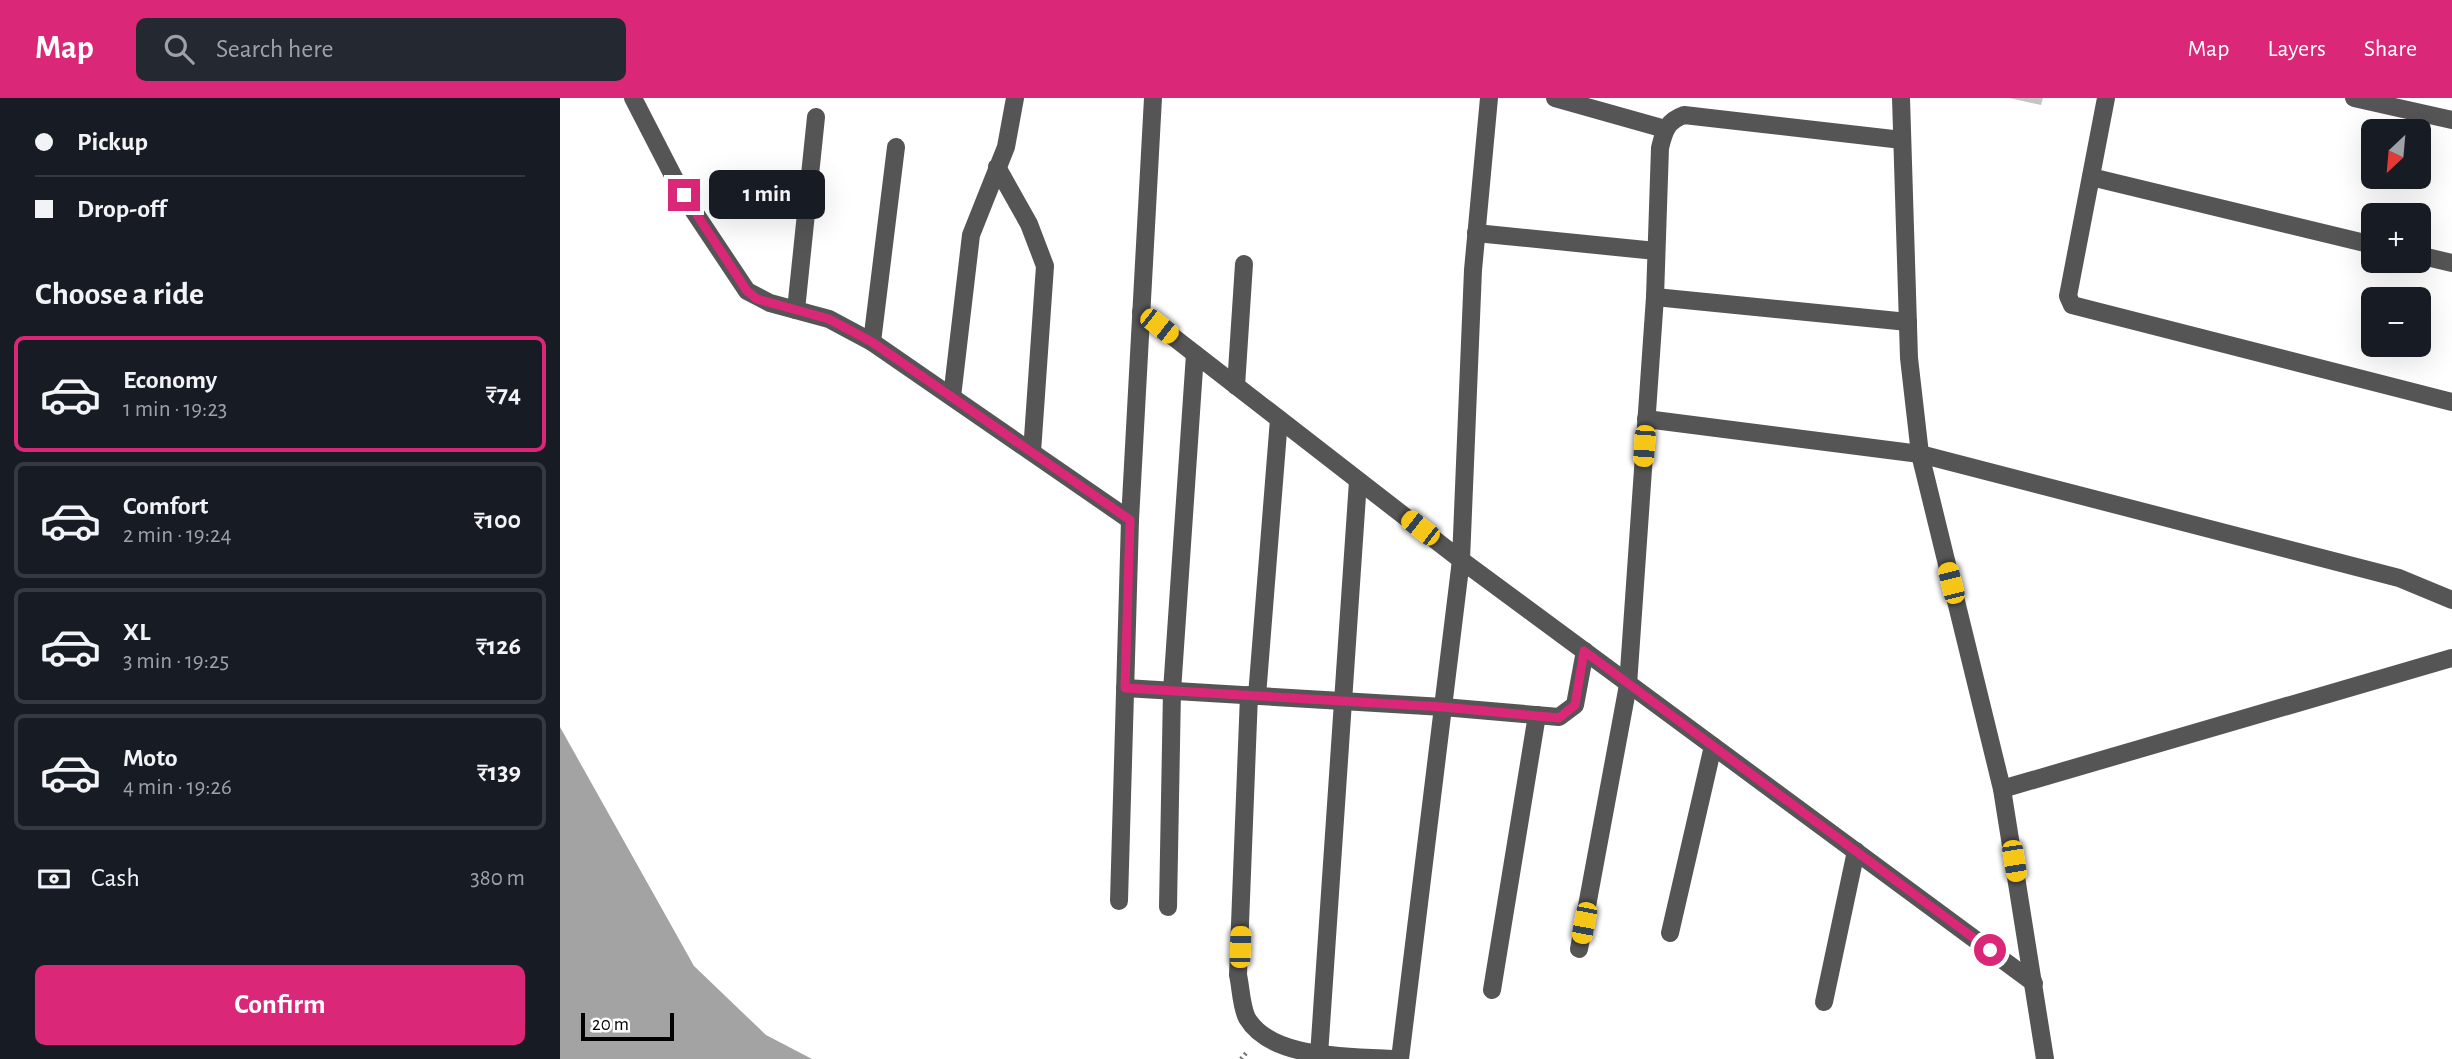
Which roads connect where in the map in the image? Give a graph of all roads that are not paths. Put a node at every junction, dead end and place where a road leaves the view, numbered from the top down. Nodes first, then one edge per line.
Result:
1 (633, 98) edge
2 (1015, 98) edge
3 (1153, 98) edge
4 (1489, 98) edge
5 (1555, 98) edge
6 (1901, 98) edge
7 (2106, 98) edge
8 (2354, 98) edge
9 (816, 117) dead end
10 (2452, 120) edge
11 (1665, 129) junction
12 (1902, 140) junction
13 (896, 147) dead end
14 (997, 167) junction
15 (2091, 177) junction
16 (1476, 233) junction
17 (2361, 241) edge
18 (1656, 251) junction
19 (2431, 259) edge
20 (1244, 264) dead end
21 (2452, 264) edge
22 (1655, 297) junction
23 (796, 310) junction
24 (1141, 312) junction
25 (1908, 322) junction
26 (872, 342) junction
27 (1195, 354) junction
28 (1237, 386) junction
29 (952, 397) junction
30 (2452, 402) edge
31 (1279, 419) junction
32 (1646, 419) junction
33 (1032, 452) junction
34 (1920, 454) junction
35 (1358, 481) junction
36 (1130, 520) junction
37 (1461, 560) junction
38 (2452, 600) edge
39 (1584, 651) junction
40 (2452, 658) edge
41 (1628, 685) junction
42 (1125, 688) junction
43 (1172, 691) junction
44 (1253, 696) junction
45 (1342, 701) junction
46 (1443, 707) junction
47 (1536, 716) junction
48 (1713, 746) junction
49 (2003, 789) junction
50 (1856, 851) junction
51 (1119, 901) dead end
52 (1168, 907) dead end
53 (1670, 933) dead end
54 (1579, 949) dead end
55 (2034, 983) junction
56 (1492, 990) dead end
57 (1824, 1002) dead end
58 (1319, 1055) junction
59 (1392, 1059) edge
60 (1400, 1059) edge
61 (2045, 1059) edge

1 - 23 street
2 - 14 street
3 - 24 street
4 - 16 street
5 - 11 street
6 - 12 street
7 - 15 street
8 - 10 street
9 - 23 street
11 - 12 street
11 - 18 street
12 - 25 street
13 - 26 street
14 - 29 street
14 - 33 street
15 - 17 street
15 - 30 street
16 - 18 street
16 - 37 street
18 - 22 street
19 - 21 street
20 - 28 street
22 - 25 street
22 - 32 street
23 - 26 street
24 - 27 street
24 - 36 street
25 - 34 street
26 - 29 street
27 - 28 street
27 - 43 street
28 - 31 street
29 - 33 street
31 - 35 street
31 - 44 street
32 - 34 street
32 - 41 street
33 - 36 street
34 - 38 street
34 - 49 street
35 - 37 street
35 - 45 street
36 - 42 street
37 - 39 street
37 - 46 street
39 - 41 street
39 - 47 street
40 - 49 street
41 - 48 street
41 - 54 street
42 - 43 street
42 - 51 street
43 - 44 street
43 - 52 street
44 - 45 street
44 - 58 street
45 - 46 street
45 - 58 street
46 - 47 street
46 - 60 street
47 - 56 street
48 - 50 street
48 - 53 street
49 - 55 street
50 - 55 street
50 - 57 street
55 - 61 street
58 - 59 street

